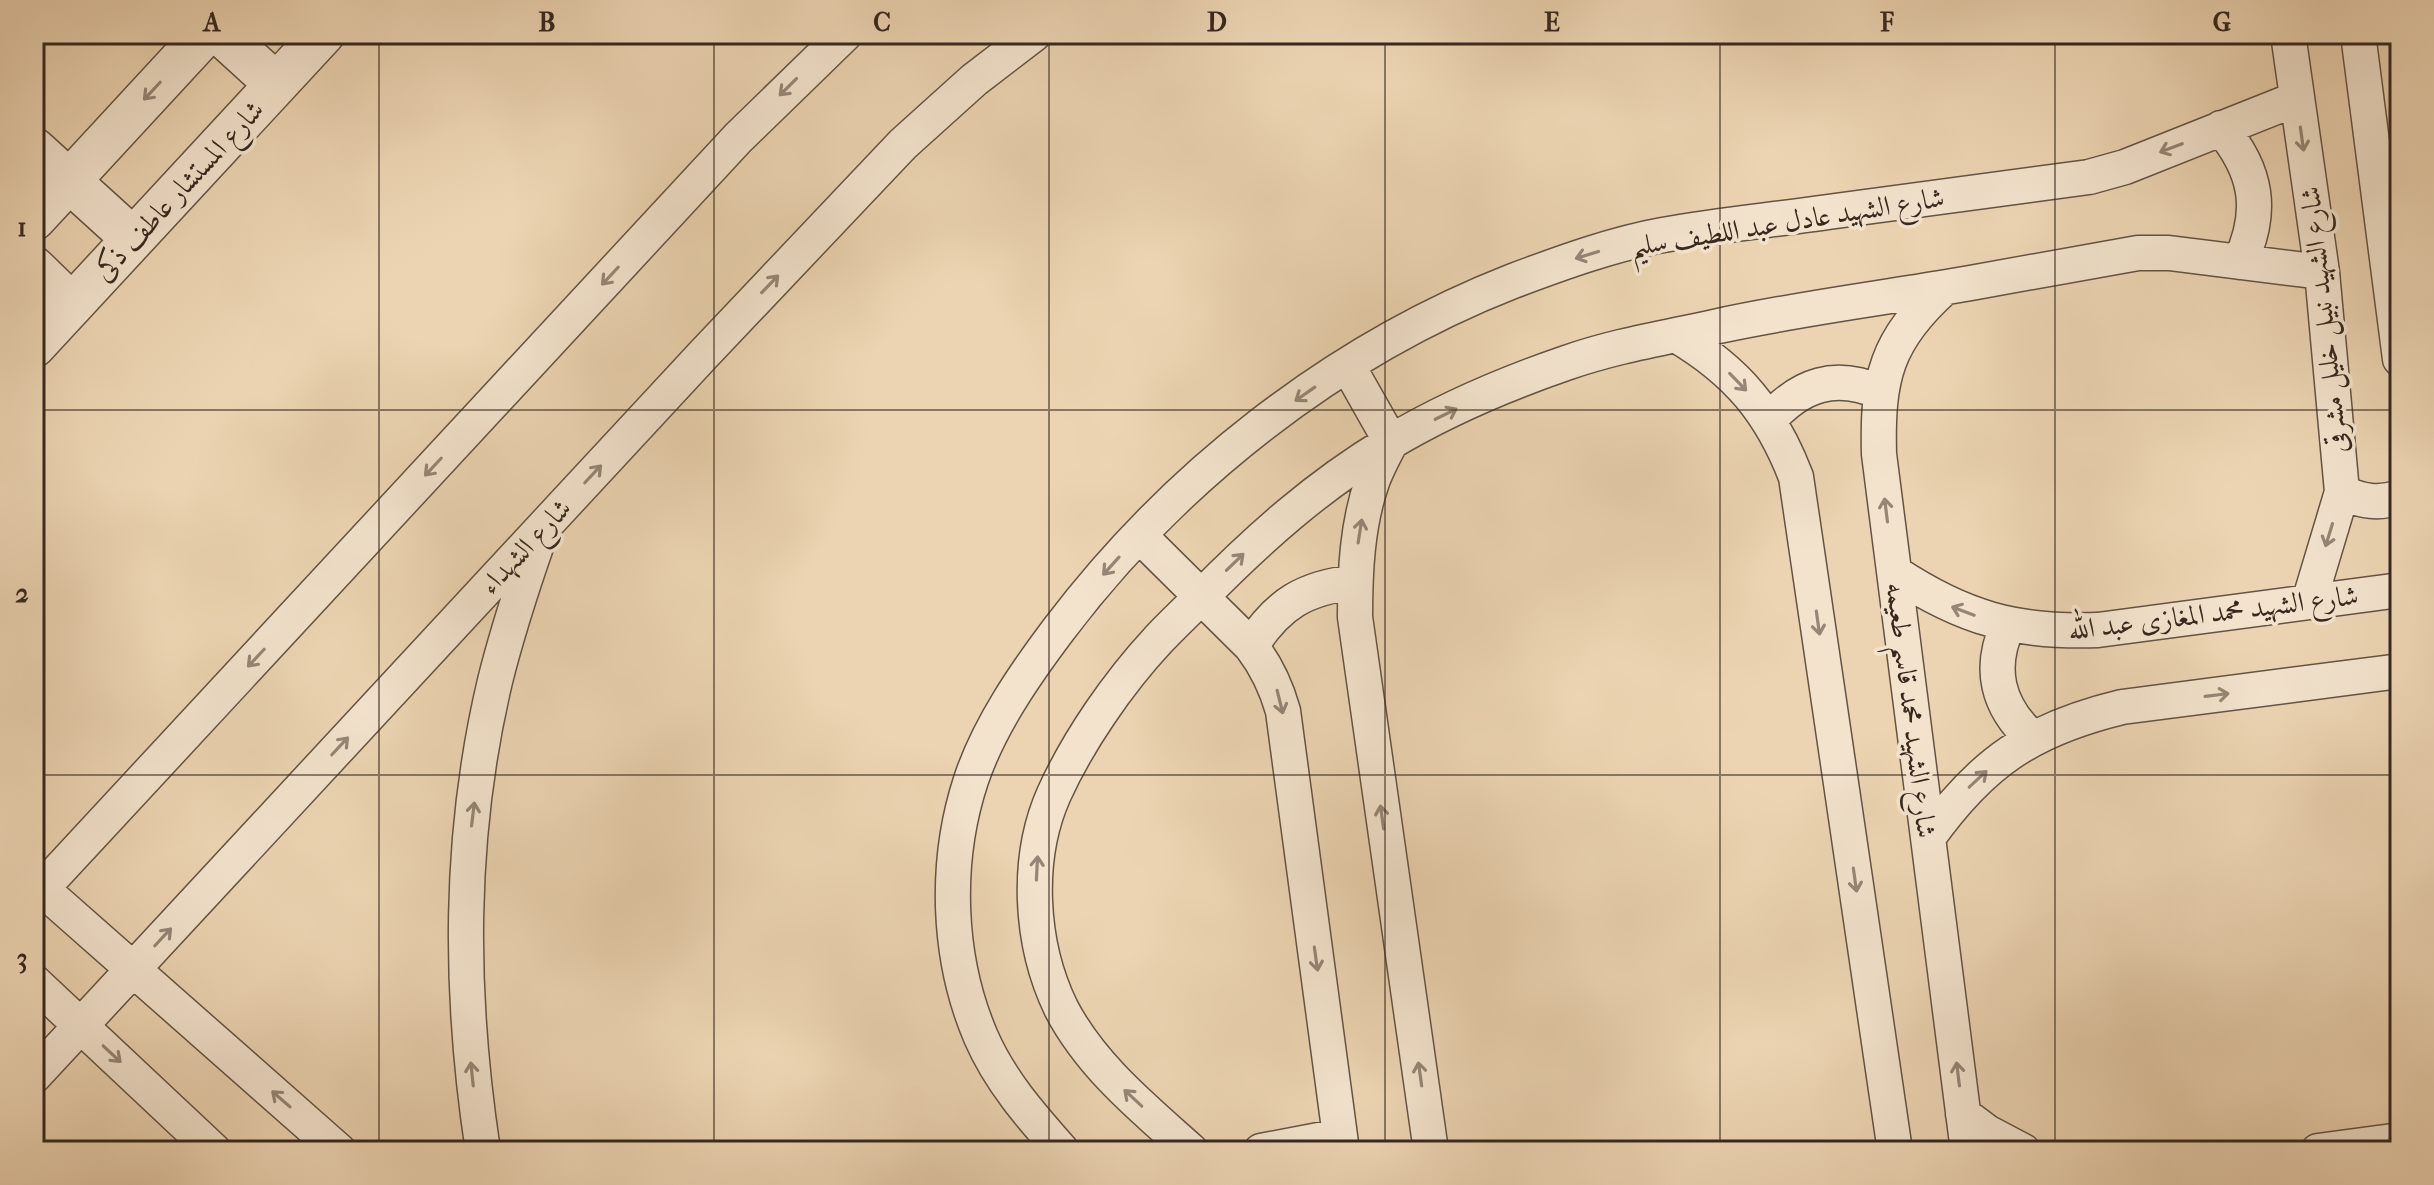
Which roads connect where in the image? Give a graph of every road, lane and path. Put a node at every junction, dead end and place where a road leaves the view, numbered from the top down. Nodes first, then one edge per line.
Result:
1 (205, 34) edge
2 (221, 34) edge
3 (323, 34) edge
4 (845, 34) edge
5 (1034, 34) edge
6 (2288, 34) edge
7 (2358, 34) edge
8 (276, 84) junction
9 (2296, 99) junction
10 (2221, 128) junction
11 (34, 149) edge
12 (69, 181) junction
13 (34, 219) edge
14 (132, 238) junction
15 (2240, 262) junction
16 (34, 268) edge
17 (2322, 272) junction
18 (1944, 288) junction
19 (72, 305) junction
20 (1676, 335) junction
21 (34, 346) edge
22 (2400, 359) edge
23 (1348, 366) junction
24 (1880, 392) junction
25 (1769, 420) junction
26 (1391, 442) junction
27 (2342, 492) junction
28 (2400, 497) edge
29 (543, 528) junction
30 (1139, 535) junction
31 (1895, 573) junction
32 (1355, 582) junction
33 (2400, 590) edge
34 (1202, 596) junction
35 (2309, 602) junction
36 (2008, 625) junction
37 (1251, 646) junction
38 (2400, 671) edge
39 (2032, 738) junction
40 (1928, 838) junction
41 (38, 893) edge
42 (133, 969) junction
43 (34, 982) edge
44 (81, 1026) junction
45 (34, 1076) edge
46 (1963, 1114) junction
47 (2400, 1140) edge
48 (1341, 1144) edge
49 (214, 1151) edge
50 (339, 1151) edge
51 (483, 1151) edge
52 (1062, 1151) edge
53 (1191, 1151) edge
54 (1261, 1151) edge
55 (1431, 1151) edge
56 (1895, 1151) edge
57 (1968, 1151) edge
58 (2023, 1151) edge
59 (2318, 1151) edge

1 -> 12 street
2 - 8 street
3 - 8 street, شارع المستشار عاطف ذكى
4 -> 41 street
29 -> 5 street, شارع الشهداء
6 - 9 street, شارع الشهيد نبيل خليل مشرقى
7 - 22 street
8 - 14 street, شارع المستشار عاطف ذكى
9 - 10 street, شارع الشهيد عادل عبد اللطيف سليم
9 -> 17 street, شارع الشهيد نبيل خليل مشرقى
10 - 15 street
10 -> 23 street, شارع الشهيد عادل عبد اللطيف سليم
11 - 12 street
12 - 13 street
12 - 14 street
14 - 19 street, شارع المستشار عاطف ذكى
15 - 17 street
15 - 18 street
16 - 19 street
17 - 27 street, شارع الشهيد نبيل خليل مشرقى
18 - 20 street
18 - 24 street, شارع الشهيد محمد قاسم طعيمه
19 - 21 street, شارع المستشار عاطف ذكى
20 -> 25 street
26 -> 20 street
23 - 26 street
23 -> 30 street, شارع الشهيد عادل عبد اللطيف سليم
24 - 25 street
31 -> 24 street, شارع الشهيد محمد قاسم طعيمه
25 -> 56 street
32 -> 26 street
34 -> 26 street
27 - 28 street
27 -> 35 street, شارع الشهيد نبيل خليل مشرقى
42 -> 29 street, شارع الشهداء
51 -> 29 street
30 - 34 street
30 -> 52 street, شارع الشهيد عادل عبد اللطيف سليم
36 -> 31 street, شارع الشهيد محمد المغازى عبد الله
31 - 40 street, شارع الشهيد محمد قاسم طعيمه
32 - 37 street
55 -> 32 street
33 - 35 street, شارع الشهيد محمد المغازى عبد الله
34 - 37 street
53 -> 34 street
35 - 36 street, شارع الشهيد محمد المغازى عبد الله
36 - 39 street
37 -> 48 street
39 -> 38 street
40 -> 39 street
46 -> 40 street, شارع الشهيد محمد قاسم طعيمه
41 - 42 street
42 - 44 street, شارع الشهداء
50 -> 42 street
43 - 44 street
44 - 45 street, شارع الشهداء
44 -> 49 street
46 - 57 street, شارع الشهيد محمد قاسم طعيمه
46 - 58 street
47 - 59 street
48 - 54 street

